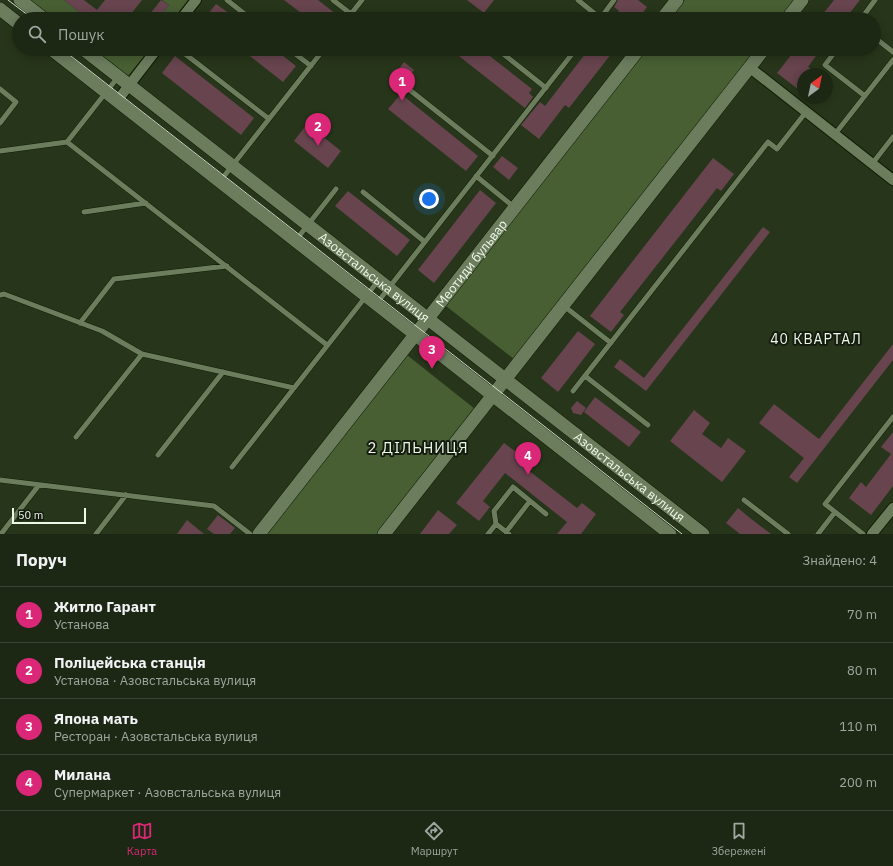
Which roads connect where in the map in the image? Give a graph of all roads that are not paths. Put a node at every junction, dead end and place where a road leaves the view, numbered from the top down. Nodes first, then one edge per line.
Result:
1 (20, 0) edge
2 (196, 0) edge
3 (226, 0) edge
4 (333, 0) edge
5 (362, 0) edge
6 (578, 0) edge
7 (614, 0) edge
8 (802, 0) edge
9 (875, 0) edge
10 (671, 2) edge
11 (0, 9) edge
12 (35, 12) edge
13 (187, 12) edge
14 (242, 12) edge
15 (344, 12) edge
16 (353, 12) edge
17 (593, 12) edge
18 (605, 12) edge
19 (666, 12) edge
20 (793, 12) edge
21 (866, 12) edge
22 (12, 18) edge
23 (881, 43) edge
24 (893, 52) edge
25 (60, 56) edge
26 (92, 56) edge
27 (152, 56) edge
28 (188, 56) edge
29 (298, 56) edge
30 (319, 56) edge
31 (506, 56) edge
32 (571, 56) edge
33 (634, 56) edge
34 (758, 56) edge
35 (832, 56) edge
36 (893, 60) edge
37 (311, 66) junction
38 (749, 67) junction
39 (118, 77) junction
40 (129, 85) junction
41 (406, 87) dead end
42 (546, 88) junction
43 (0, 89) edge
44 (106, 92) junction
45 (865, 96) junction
46 (117, 100) junction
47 (806, 112) junction
48 (269, 120) junction
49 (0, 123) edge
50 (835, 134) junction
51 (893, 137) edge
52 (68, 142) junction
53 (0, 151) edge
54 (492, 156) junction
55 (872, 164) junction
56 (232, 166) junction
57 (476, 176) junction
58 (893, 180) edge
59 (220, 181) junction
60 (336, 189) dead end
61 (363, 192) dead end
62 (146, 203) junction
63 (515, 208) junction
64 (84, 212) dead end
65 (308, 225) junction
66 (296, 240) junction
67 (425, 242) junction
68 (227, 266) junction
69 (378, 280) junction
70 (389, 288) junction
71 (0, 295) edge
72 (366, 296) junction
73 (376, 304) junction
74 (563, 306) junction
75 (428, 319) junction
76 (80, 323) junction
77 (416, 335) junction
78 (610, 343) junction
79 (327, 345) junction
80 (142, 354) junction
81 (223, 372) junction
82 (585, 376) junction
83 (506, 379) junction
84 (294, 388) junction
85 (573, 391) dead end
86 (493, 395) junction
87 (893, 417) edge
88 (648, 424) dead end
89 (76, 437) dead end
90 (158, 455) dead end
91 (232, 467) dead end
92 (0, 480) edge
93 (39, 485) junction
94 (126, 496) junction
95 (744, 500) dead end
96 (530, 501) junction
97 (893, 508) edge
98 (835, 512) junction
99 (546, 514) dead end
100 (496, 524) junction
101 (507, 533) edge
102 (1, 534) edge
103 (96, 534) edge
104 (250, 534) edge
105 (259, 534) edge
106 (384, 534) edge
107 (488, 534) edge
108 (670, 534) edge
109 (703, 534) edge
110 (788, 534) edge
111 (818, 534) edge
112 (863, 534) edge
113 (872, 534) edge

1 - 12 street
2 - 13 street
3 - 14 lane
4 - 15 lane
5 - 16 lane
6 - 17 lane
7 - 18 lane
8 - 20 street
9 - 21 lane
10 - 19 street
11 - 22 street
23 - 24 lane
25 - 44 street, Азовстальська вулиця
26 - 39 street, Азовстальська вулиця
27 - 40 street
28 - 48 lane
29 - 37 lane
30 - 37 lane
31 - 42 lane
32 - 42 lane
33 - 63 street, Меотиди бульвар
34 - 38 street
35 - 45 lane
36 - 45 lane
37 - 48 lane
38 - 47 street
38 - 74 street
39 - 40 street, Азовстальська вулиця
39 - 44 lane
40 - 46 street
40 - 56 street, Азовстальська вулиця
41 - 54 lane
42 - 54 lane
43 - 49 lane
44 - 46 street, Азовстальська вулиця
44 - 52 lane
45 - 50 lane
46 - 59 street, Азовстальська вулиця
47 - 50 street
47 - 78 lane
48 - 56 lane
50 - 55 street
51 - 55 lane
52 - 53 lane
52 - 62 lane
54 - 57 lane
55 - 58 street
56 - 59 lane
56 - 65 street, Азовстальська вулиця
57 - 63 lane
57 - 67 lane
59 - 66 street, Азовстальська вулиця
60 - 65 lane
61 - 67 lane
62 - 64 lane
62 - 68 lane
63 - 75 street, Меотиди бульвар
65 - 66 lane
65 - 69 street, Азовстальська вулиця
66 - 72 street, Азовстальська вулиця
67 - 70 lane
68 - 76 lane
68 - 79 lane
69 - 70 street, Азовстальська вулиця
69 - 72 lane
70 - 73 lane
70 - 75 street, Азовстальська вулиця
71 - 76 lane
72 - 73 street, Азовстальська вулиця
72 - 79 lane
73 - 77 street, Азовстальська вулиця
74 - 78 lane
74 - 83 street
75 - 77 street, Меотиди бульвар
75 - 83 street, Азовстальська вулиця
76 - 80 lane
77 - 86 street, Азовстальська вулиця
77 - 105 street, Меотиди бульвар
78 - 82 lane
79 - 84 lane
80 - 81 lane
80 - 89 lane
81 - 84 lane
81 - 90 lane
82 - 85 lane
82 - 88 lane
83 - 86 street
83 - 109 street, Азовстальська вулиця
84 - 91 lane
86 - 106 street
86 - 108 street, Азовстальська вулиця
87 - 98 lane
92 - 93 lane
93 - 94 lane
93 - 102 lane
94 - 103 lane
94 - 104 lane
95 - 110 lane
96 - 99 lane
96 - 100 lane
96 - 101 lane
97 - 113 street
98 - 111 lane
98 - 112 lane
100 - 101 lane
100 - 107 lane

